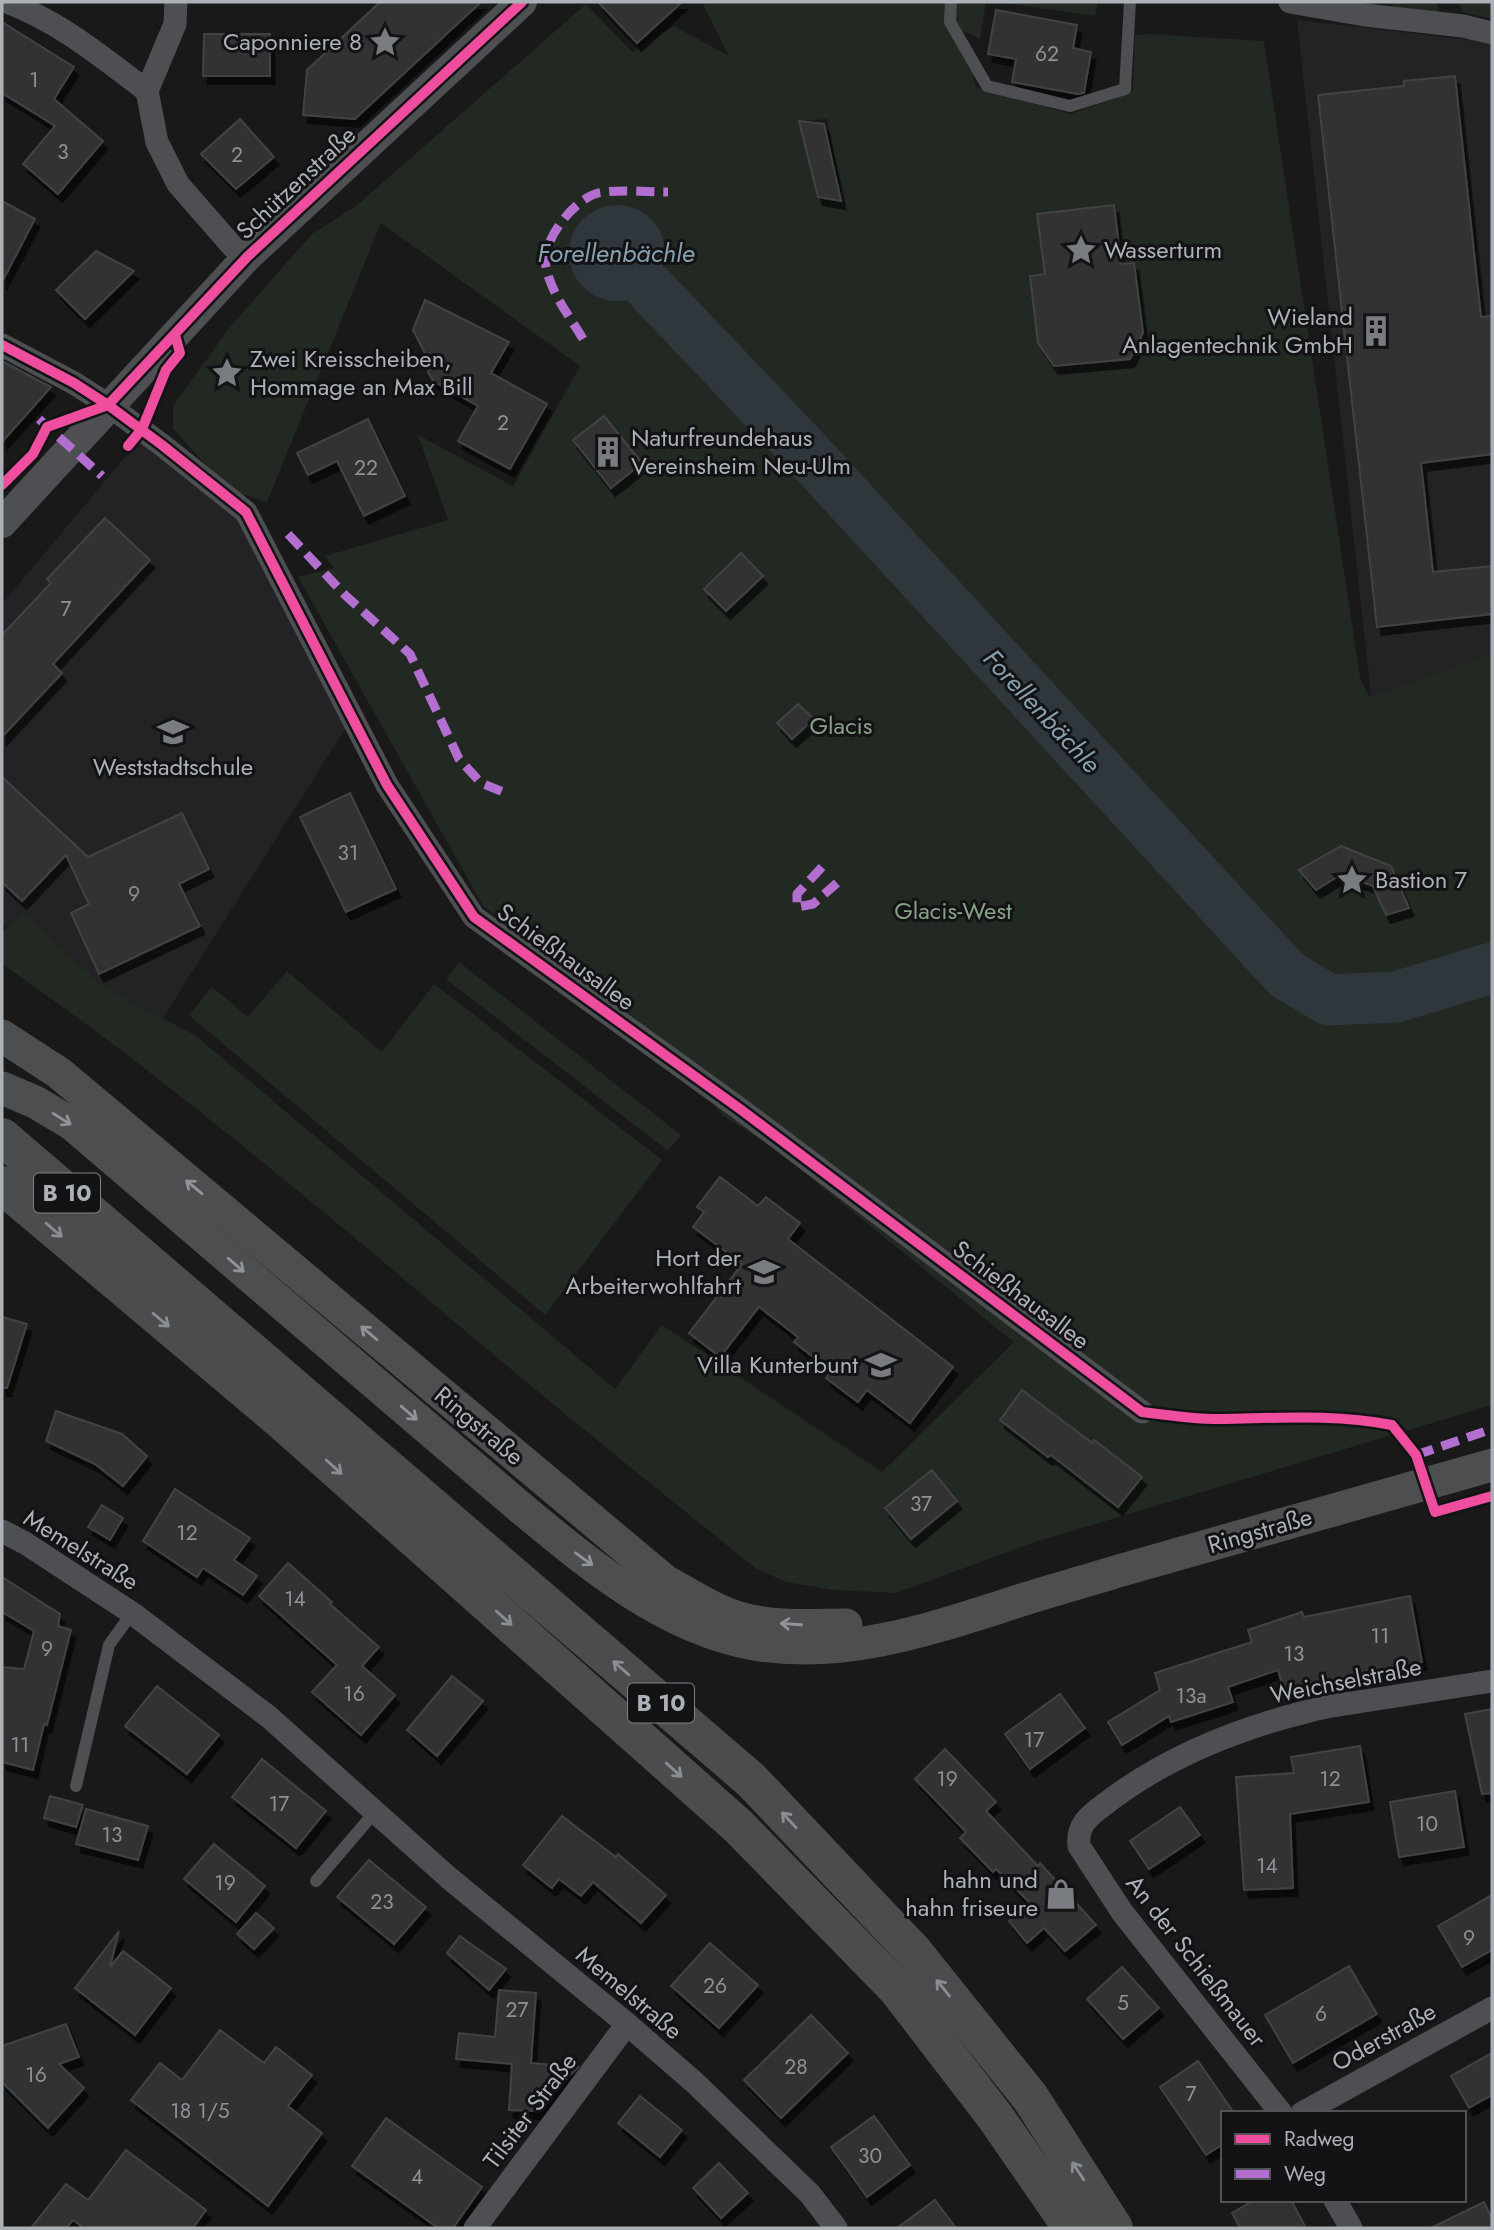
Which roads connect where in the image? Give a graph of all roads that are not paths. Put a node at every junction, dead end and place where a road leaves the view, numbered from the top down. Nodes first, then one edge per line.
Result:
1 (7, 2) edge
2 (176, 2) edge
3 (522, 2) edge
4 (951, 2) edge
5 (1130, 2) edge
6 (1290, 2) edge
7 (1492, 33) edge
8 (147, 91) junction
9 (247, 257) junction
10 (2, 345) edge
11 (108, 405) junction
12 (2, 523) edge
13 (2, 1035) edge
14 (2, 1088) edge
15 (2, 1137) edge
16 (2, 1185) edge
17 (120, 1263) junction
18 (1142, 1412) dead end
19 (1492, 1465) edge
20 (2, 1531) edge
21 (1028, 1598) junction
22 (132, 1613) junction
23 (1492, 1681) edge
24 (76, 1786) dead end
25 (374, 1813) junction
26 (1078, 1836) joint
27 (316, 1881) dead end
28 (1492, 2008) edge
29 (628, 2024) junction
30 (1279, 2111) edge
31 (1306, 2111) edge
32 (1336, 2202) edge
33 (475, 2228) edge
34 (836, 2228) edge
35 (1072, 2228) edge
36 (1114, 2228) edge
37 (1351, 2228) edge

1 - 8 street
2 - 8 street
3 - 9 street, Schützenstraße
4 - 5 lane
6 - 7 street
8 - 9 street
9 - 11 street, Schützenstraße
10 - 11 street, Schießhausallee
11 - 12 street, Schützenstraße
11 - 18 street, Schießhausallee
21 -> 13 main road, Ringstraße
14 -> 21 main road, Ringstraße
15 - 17 highway, B 10
16 -> 17 highway, B 10
17 -> 35 highway, B 10
36 -> 17 highway, B 10
19 - 21 main road, Ringstraße
20 - 22 street, Memelstraße
22 - 24 lane, Memelstraße
22 - 25 street, Memelstraße
23 - 26 street, Weichselstraße
25 - 27 lane
25 - 29 street, Memelstraße
26 - 30 street, An der Schießmauer
28 - 31 street, Oderstraße
29 - 33 street, Tilsiter Straße
29 - 34 street, Memelstraße
32 - 37 street

